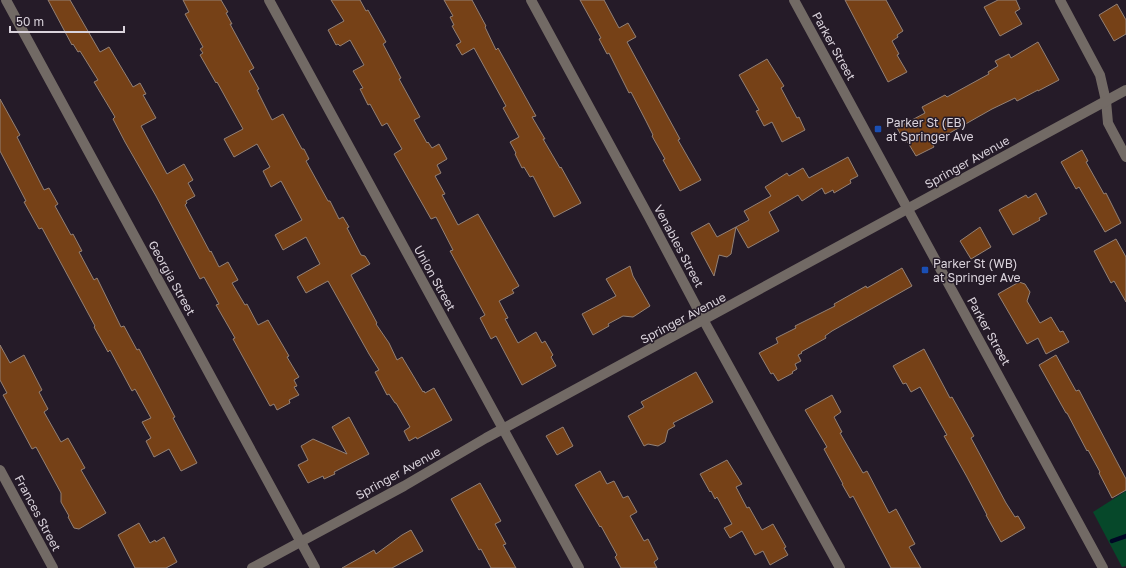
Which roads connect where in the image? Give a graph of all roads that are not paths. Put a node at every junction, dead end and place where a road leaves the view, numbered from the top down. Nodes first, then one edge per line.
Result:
1 (6, 0) edge
2 (268, 0) edge
3 (531, 0) edge
4 (794, 0) edge
5 (1060, 0) edge
6 (1126, 90) edge
7 (1106, 101) junction
8 (1126, 157) edge
9 (908, 209) junction
10 (704, 320) junction
11 (503, 429) junction
12 (0, 470) edge
13 (300, 542) junction
14 (53, 568) edge
15 (252, 568) edge
16 (315, 568) edge
17 (579, 568) edge
18 (840, 568) edge
19 (1103, 568) edge

1 - 13 street, Georgia Street
2 - 11 street, Union Street
3 - 10 street, Venables Street
4 - 9 street, Parker Street
5 - 7 street
6 - 7 street, Springer Avenue
7 - 8 street
7 - 9 street, Springer Avenue
9 - 10 street, Springer Avenue
9 - 19 street, Parker Street
10 - 11 street, Springer Avenue
10 - 18 street, Venables Street
11 - 13 street, Springer Avenue
11 - 17 street, Union Street
12 - 14 street, Frances Street
13 - 15 street, Springer Avenue
13 - 16 street, Georgia Street

